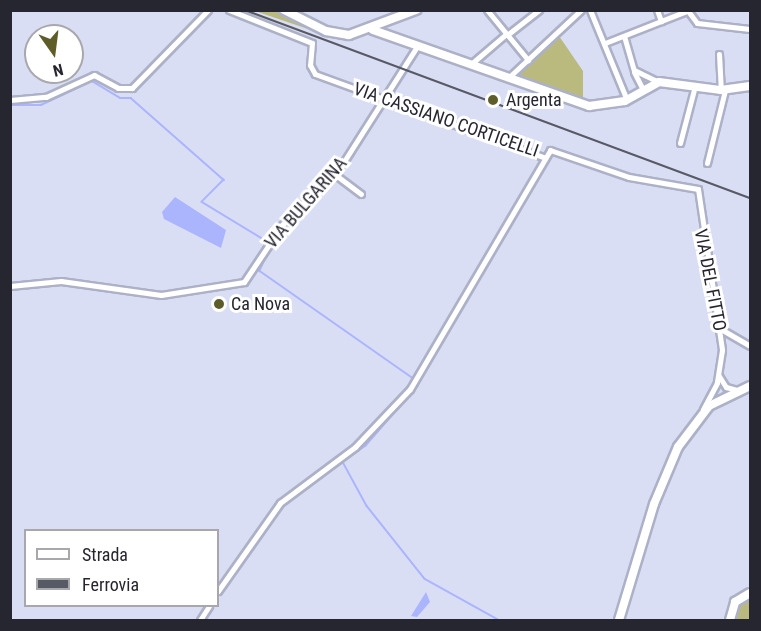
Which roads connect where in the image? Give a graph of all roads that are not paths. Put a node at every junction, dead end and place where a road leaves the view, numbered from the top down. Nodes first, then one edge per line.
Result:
1 (208, 10) edge
2 (229, 10) edge
3 (284, 10) edge
4 (416, 10) edge
5 (487, 10) edge
6 (538, 10) edge
7 (581, 10) edge
8 (590, 10) edge
9 (657, 10) edge
10 (687, 11) edge
11 (394, 21) junction
12 (661, 21) junction
13 (750, 29) edge
14 (373, 30) junction
15 (506, 34) junction
16 (624, 36) junction
17 (605, 43) junction
18 (414, 44) junction
19 (719, 54) dead end
20 (528, 60) junction
21 (471, 64) junction
22 (634, 70) junction
23 (508, 78) junction
24 (659, 82) junction
25 (695, 86) junction
26 (750, 86) edge
27 (643, 90) junction
28 (723, 90) junction
29 (10, 100) edge
30 (627, 100) junction
31 (383, 102) junction
32 (680, 143) dead end
33 (543, 157) junction
34 (707, 163) dead end
35 (333, 173) junction
36 (695, 187) joint
37 (361, 194) dead end
38 (10, 286) edge
39 (719, 328) junction
40 (750, 346) edge
41 (719, 373) junction
42 (724, 386) junction
43 (750, 386) edge
44 (715, 387) junction
45 (736, 390) junction
46 (724, 396) junction
47 (696, 420) junction
48 (219, 590) edge
49 (750, 593) edge
50 (202, 618) edge
51 (208, 621) edge
52 (619, 621) edge
53 (730, 621) edge

1 - 29 street
2 - 31 street, VIA CASSIANO CORTICELLI
3 - 14 street
4 - 11 street
5 - 15 street
6 - 15 street
7 - 20 street
8 - 17 street
9 - 12 street
10 - 12 street
10 - 13 street
11 - 14 street
11 - 18 street
12 - 16 street
14 - 18 street
15 - 20 street
15 - 21 street
16 - 17 street
16 - 22 street
17 - 30 street
18 - 21 street
18 - 31 street, VIA BULGARINA
19 - 28 street
20 - 23 street
21 - 23 street
22 - 24 street
22 - 27 street
23 - 30 street
24 - 25 street
24 - 27 street
25 - 28 street
25 - 32 street
26 - 28 street
27 - 30 street
28 - 34 street
31 - 33 street, VIA CASSIANO CORTICELLI
31 - 35 street, VIA BULGARINA
33 - 36 street, VIA CASSIANO CORTICELLI
33 - 48 street
35 - 37 street
35 - 38 street, VIA BULGARINA
36 - 39 street, VIA DEL FITTO
39 - 40 street
39 - 41 street, VIA DEL FITTO
41 - 42 street, VIA DEL FITTO
41 - 44 street, VIA DEL FITTO
42 - 45 street
42 - 46 street, VIA DEL FITTO
43 - 45 street
44 - 46 street
44 - 47 street, VIA DEL FITTO
45 - 46 street
46 - 47 street
47 - 52 street
49 - 53 main road
50 - 51 street

